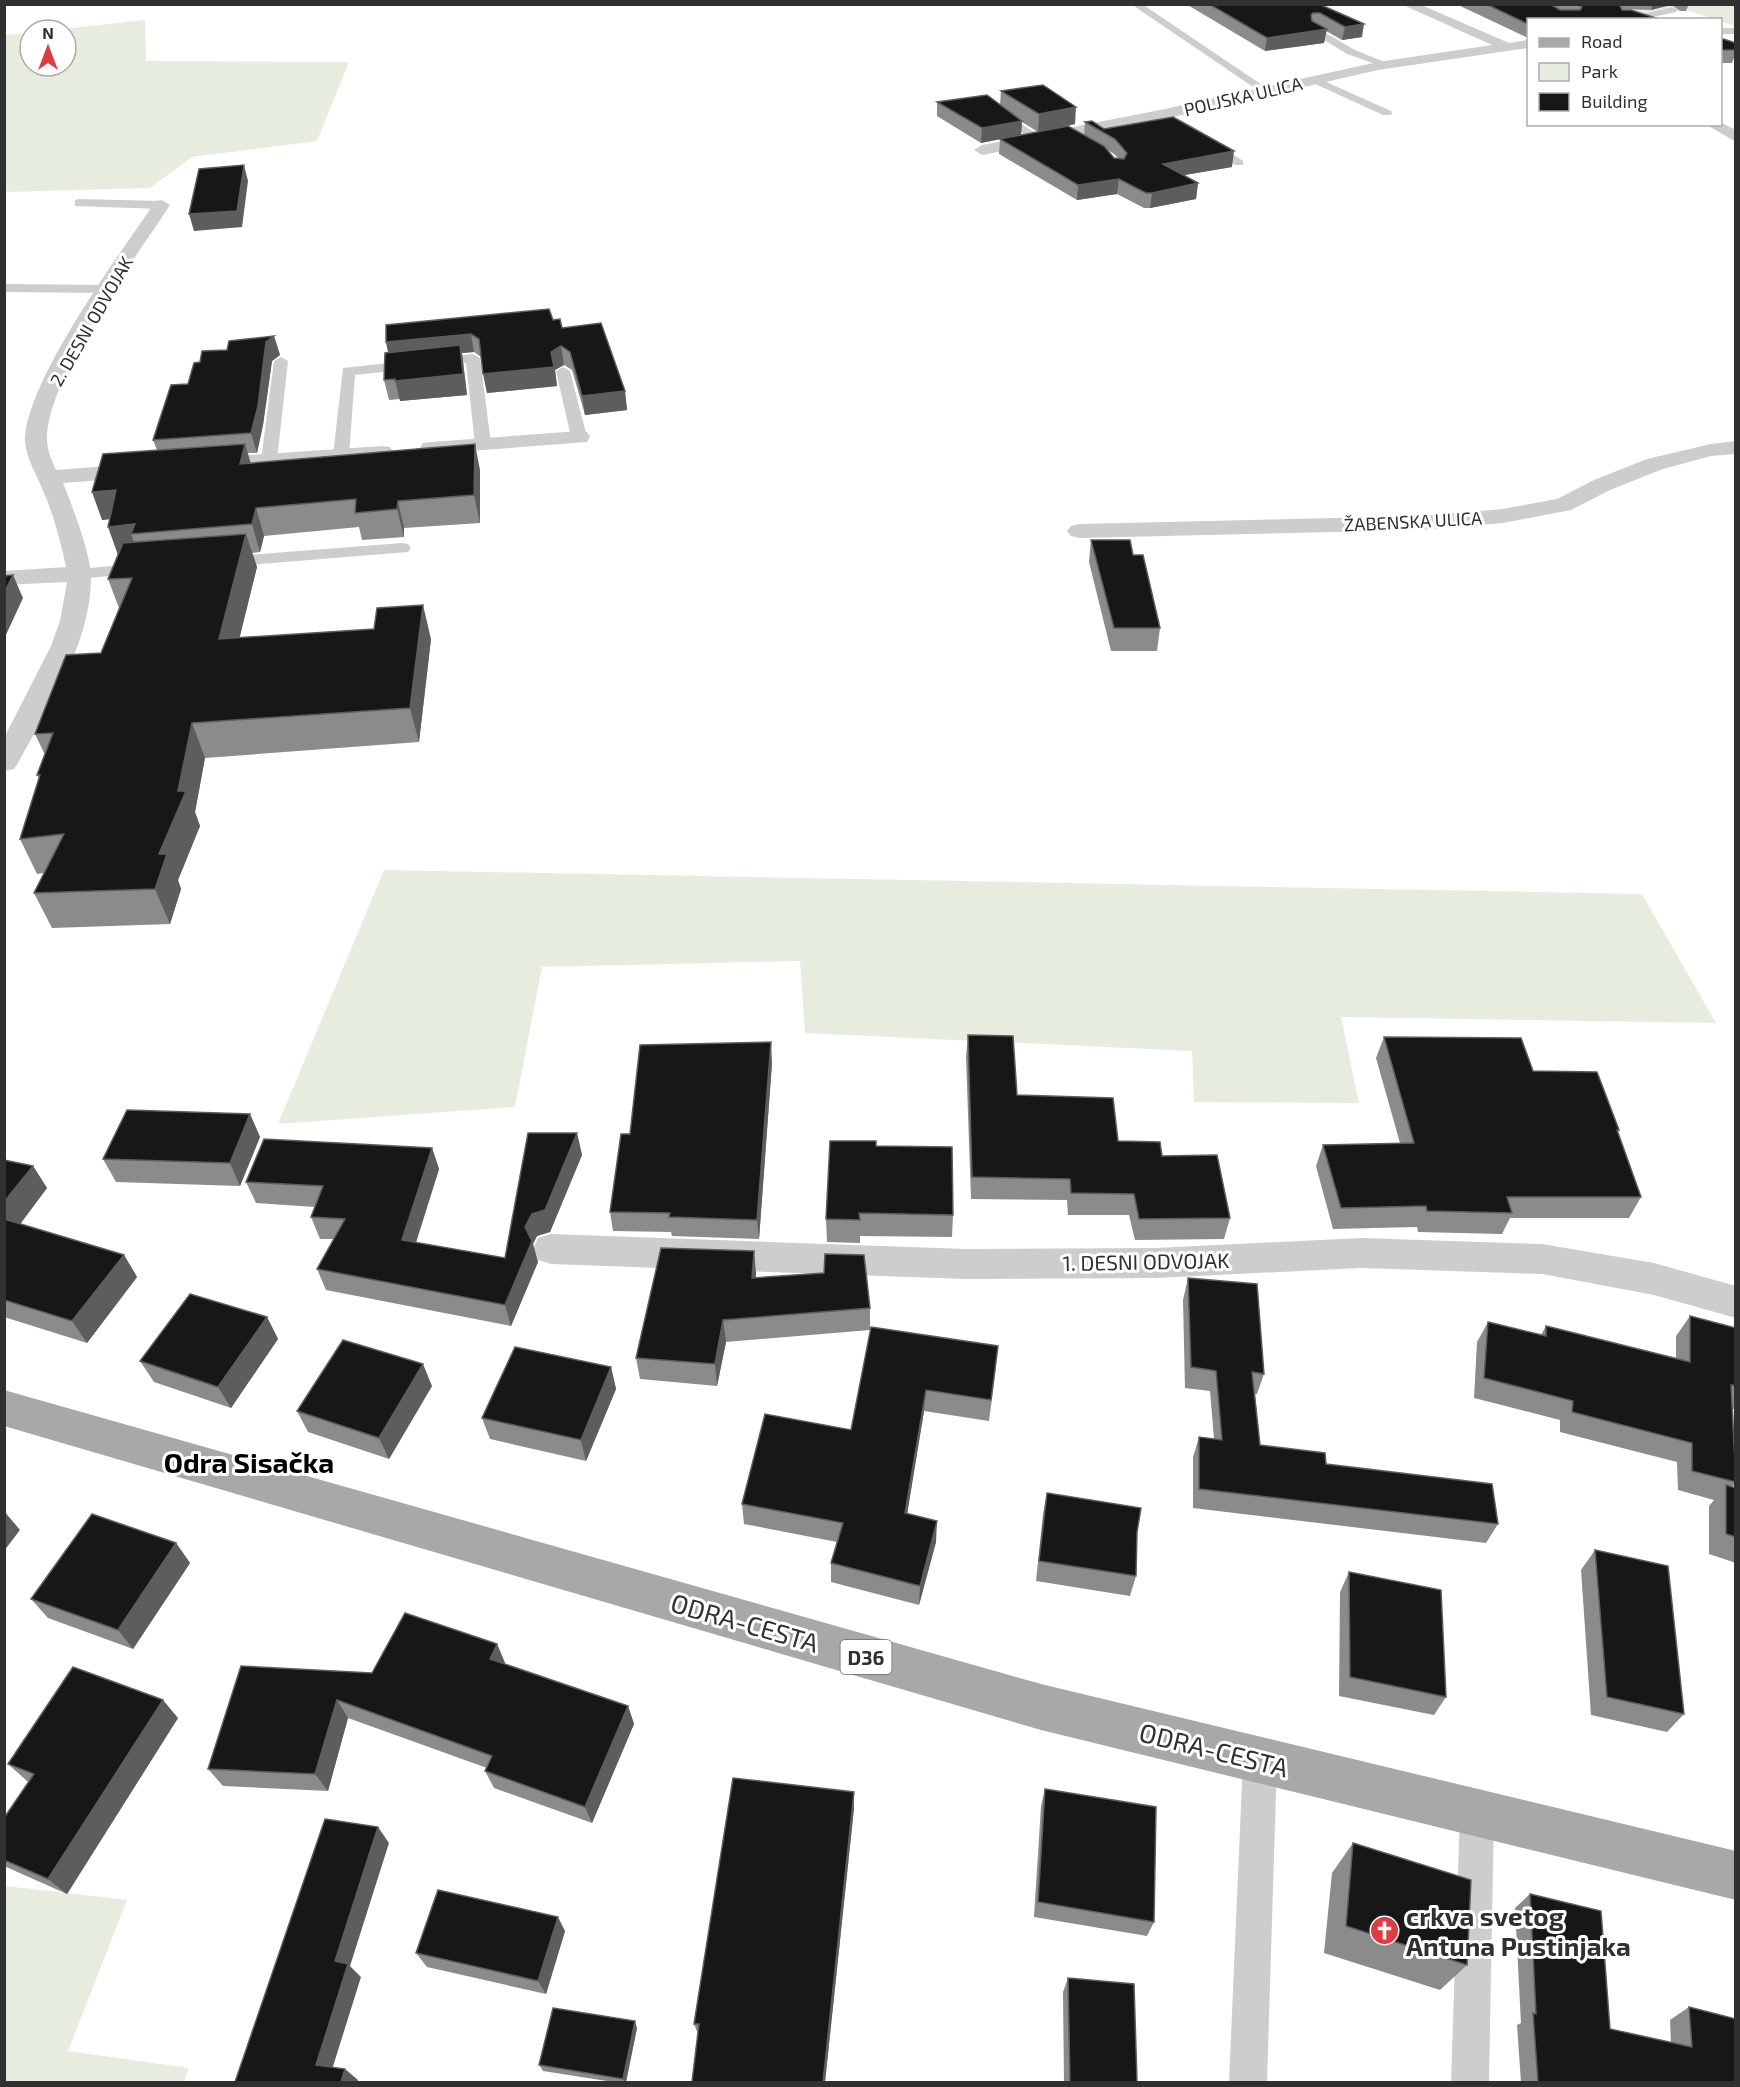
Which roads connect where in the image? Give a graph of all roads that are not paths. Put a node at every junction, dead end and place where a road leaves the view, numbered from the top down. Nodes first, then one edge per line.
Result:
1 (1136, 4) edge
2 (1407, 4) edge
3 (1673, 10) dead end
4 (1632, 18) edge
5 (1314, 30) edge
6 (1527, 44) edge
7 (1505, 46) junction
8 (1387, 65) junction
9 (1315, 80) junction
10 (1266, 91) junction
11 (993, 109) edge
12 (1387, 113) dead end
13 (1160, 115) junction
14 (1178, 124) edge
15 (1716, 126) edge
16 (1065, 133) junction
17 (1196, 134) edge
18 (1736, 137) edge
19 (1038, 139) junction
20 (1082, 143) edge
21 (982, 150) dead end
22 (1239, 163) dead end
23 (79, 203) dead end
24 (162, 205) joint
25 (4, 288) edge
26 (107, 290) junction
27 (280, 362) dead end
28 (563, 371) dead end
29 (579, 437) joint
30 (483, 444) junction
31 (1736, 447) edge
32 (341, 455) junction
33 (269, 460) junction
34 (188, 466) edge
35 (165, 468) edge
36 (49, 477) junction
37 (1079, 531) dead end
38 (402, 548) dead end
39 (206, 563) edge
40 (160, 567) edge
41 (79, 573) junction
42 (4, 578) edge
43 (4, 763) edge
44 (551, 1249) dead end
45 (1736, 1302) edge
46 (4, 1408) edge
47 (1260, 1760) junction
48 (1477, 1813) junction
49 (1736, 1876) edge
50 (1248, 2082) edge
51 (1470, 2082) edge

1 - 10 lane
2 - 7 street, POLJSKA ULICA
3 - 4 lane
5 - 8 lane
6 - 7 street, POLJSKA ULICA
7 - 8 street, POLJSKA ULICA
8 - 9 street, POLJSKA ULICA
9 - 10 street, POLJSKA ULICA
9 - 12 lane
10 - 13 street, POLJSKA ULICA
11 - 19 lane
13 - 14 lane
13 - 16 street, POLJSKA ULICA
15 - 18 street
16 - 19 street, POLJSKA ULICA
16 - 20 lane
17 - 22 lane
19 - 21 street, POLJSKA ULICA
23 - 24 lane
24 - 26 street, 2. DESNI ODVOJAK
25 - 26 lane
26 - 36 street, 2. DESNI ODVOJAK
27 - 33 lane
28 - 29 lane
29 - 30 street
30 - 32 street
30 - 32 lane
31 - 37 street, ŽABENSKA ULICA
32 - 33 street
33 - 34 street
35 - 36 street
36 - 41 street, 2. DESNI ODVOJAK
38 - 39 lane
40 - 41 lane
41 - 42 street
41 - 43 street, 2. DESNI ODVOJAK
44 - 45 street, 1. DESNI ODVOJAK
46 - 47 main road, ODRA-CESTA / D36
47 - 48 main road, ODRA-CESTA / D36
47 - 50 lane
48 - 49 main road, ODRA-CESTA / D36
48 - 51 lane

